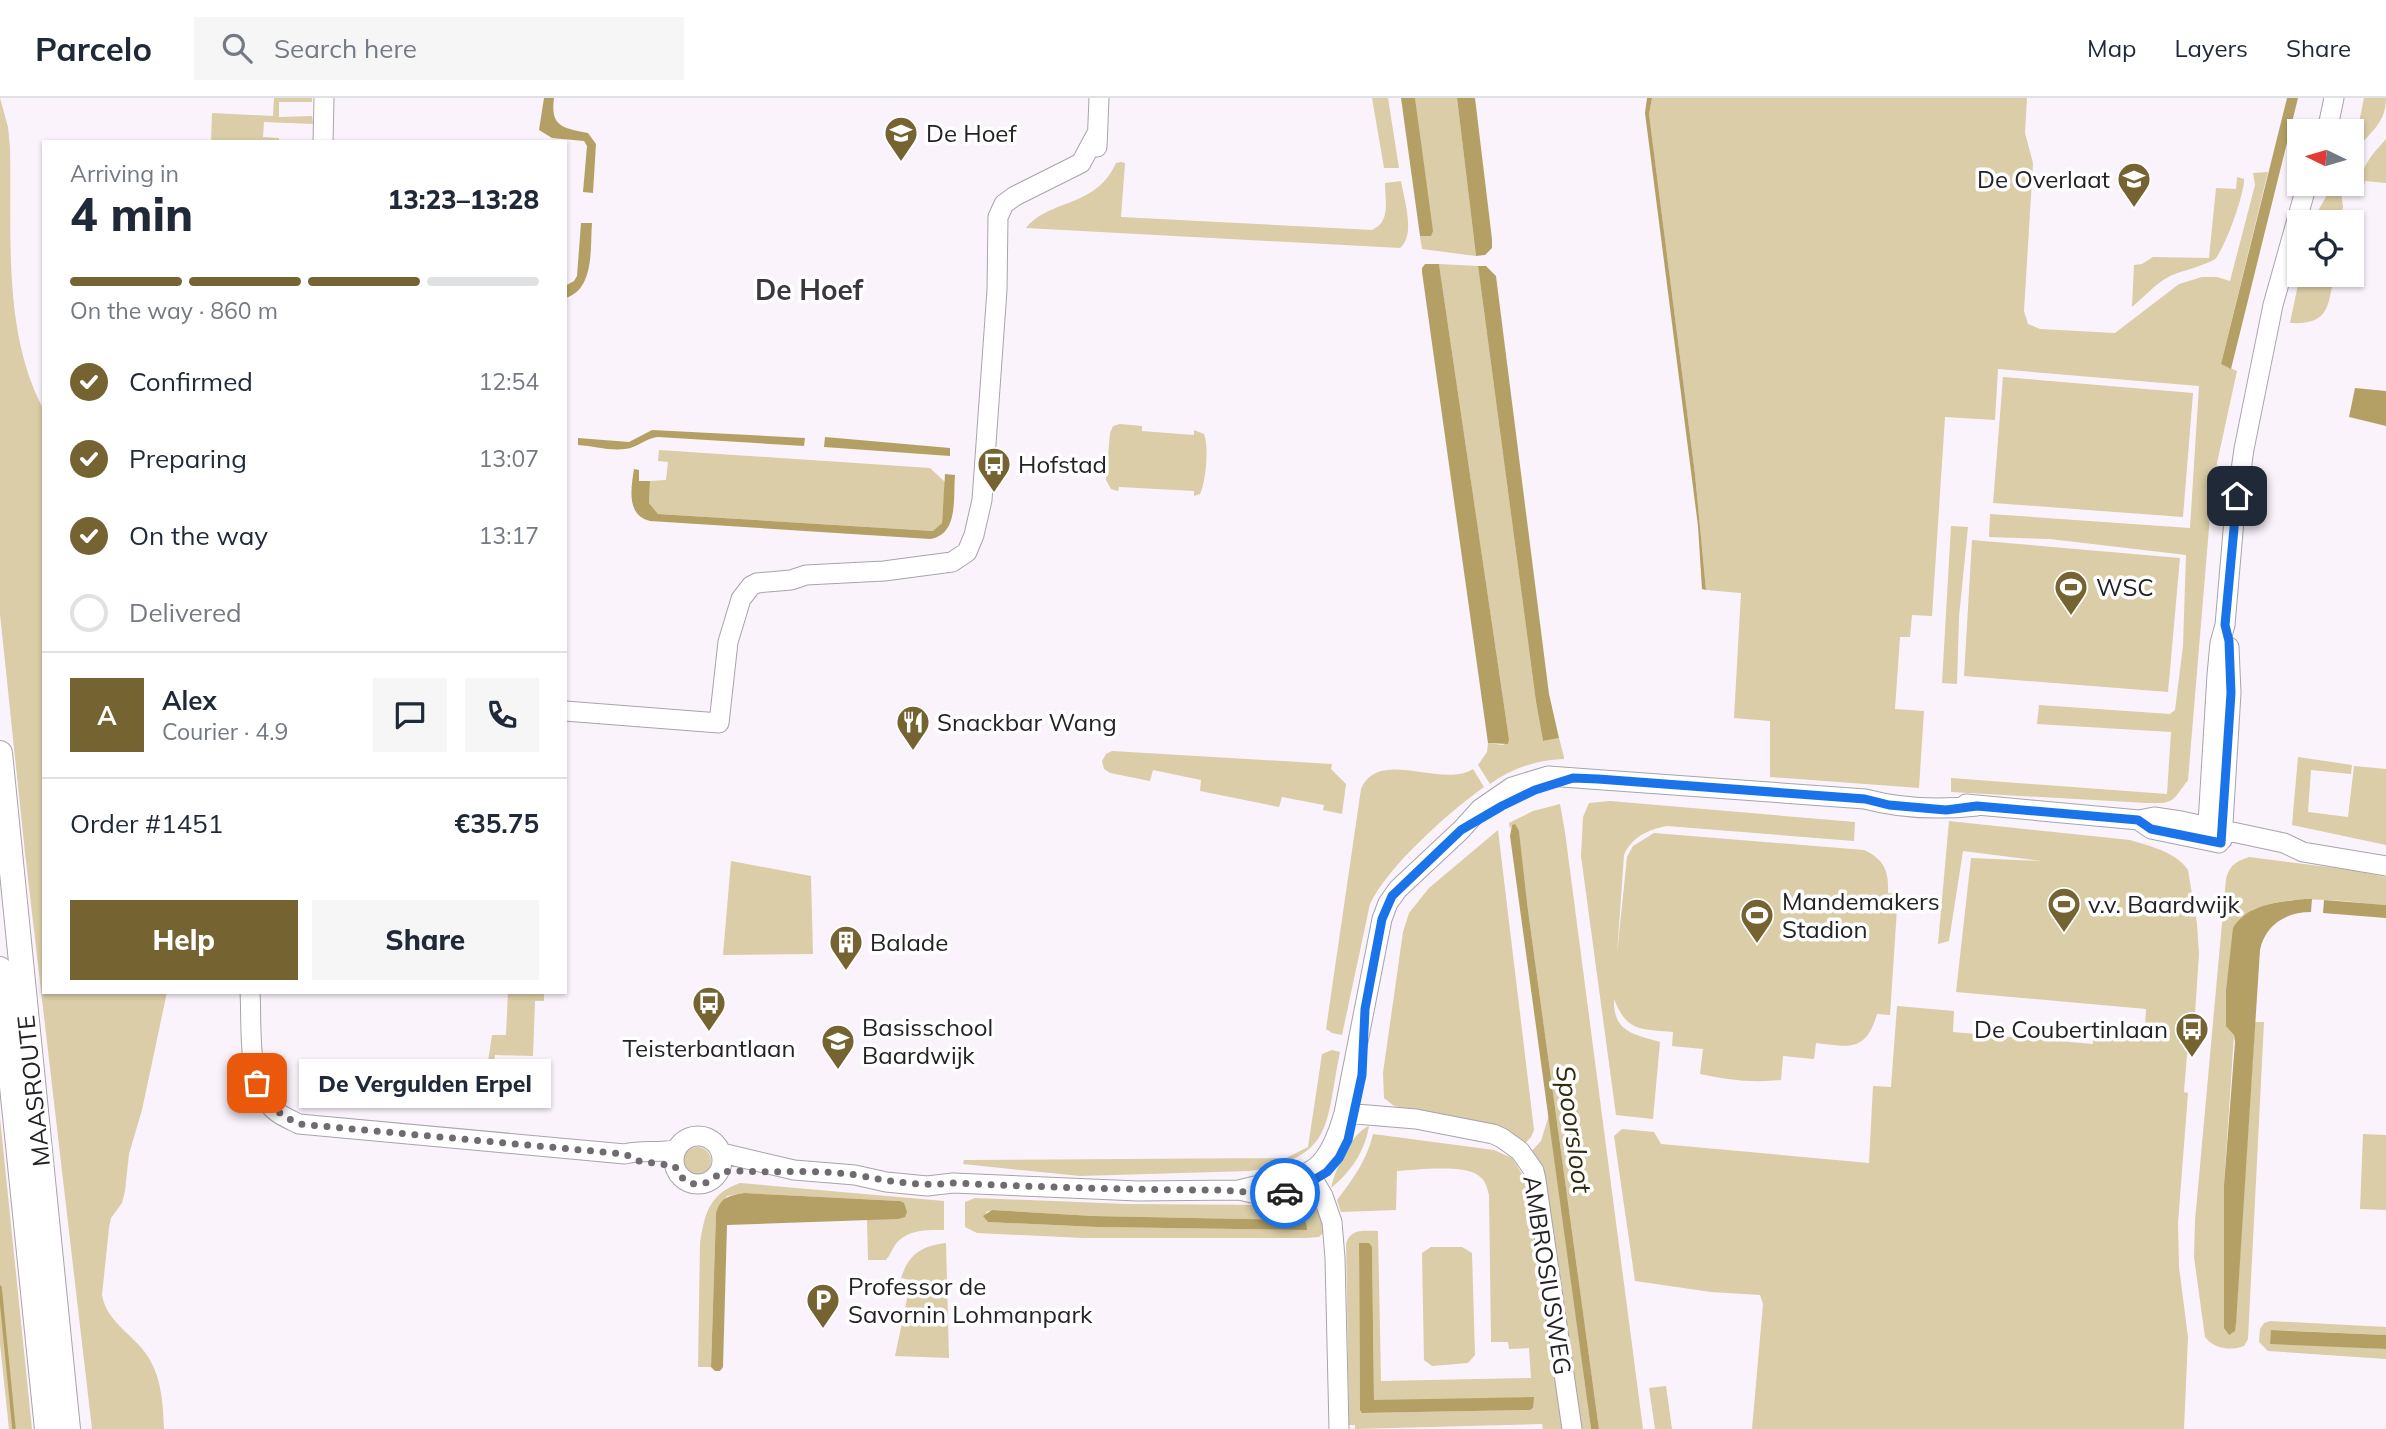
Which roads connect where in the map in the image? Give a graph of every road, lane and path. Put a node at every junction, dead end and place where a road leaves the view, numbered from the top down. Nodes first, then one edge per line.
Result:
1 (324, 98) edge
2 (1099, 98) edge
3 (2321, 98) edge
4 (2334, 98) edge
5 (2317, 119) edge
6 (2330, 119) edge
7 (323, 140) edge
8 (2304, 196) edge
9 (567, 711) edge
10 (0, 753) edge
11 (2214, 835) junction
12 (2386, 866) edge
13 (0, 969) edge
14 (250, 994) edge
15 (1350, 1107) junction
16 (676, 1158) junction
17 (721, 1163) junction
18 (1311, 1177) junction
19 (47, 1429) edge
20 (68, 1429) edge
21 (1339, 1429) edge
22 (1572, 1429) edge

1 - 7 street
2 - 9 street
3 - 5 street
4 - 6 street
8 - 11 street
10 - 20 highway, MAASROUTE
11 - 12 street
11 - 15 street
13 - 19 highway, MAASROUTE
14 - 16 street
15 - 18 street
15 - 22 street, AMBROSIUSWEG
16 - 17 street
16 - 17 street
17 - 18 street
18 - 21 street

